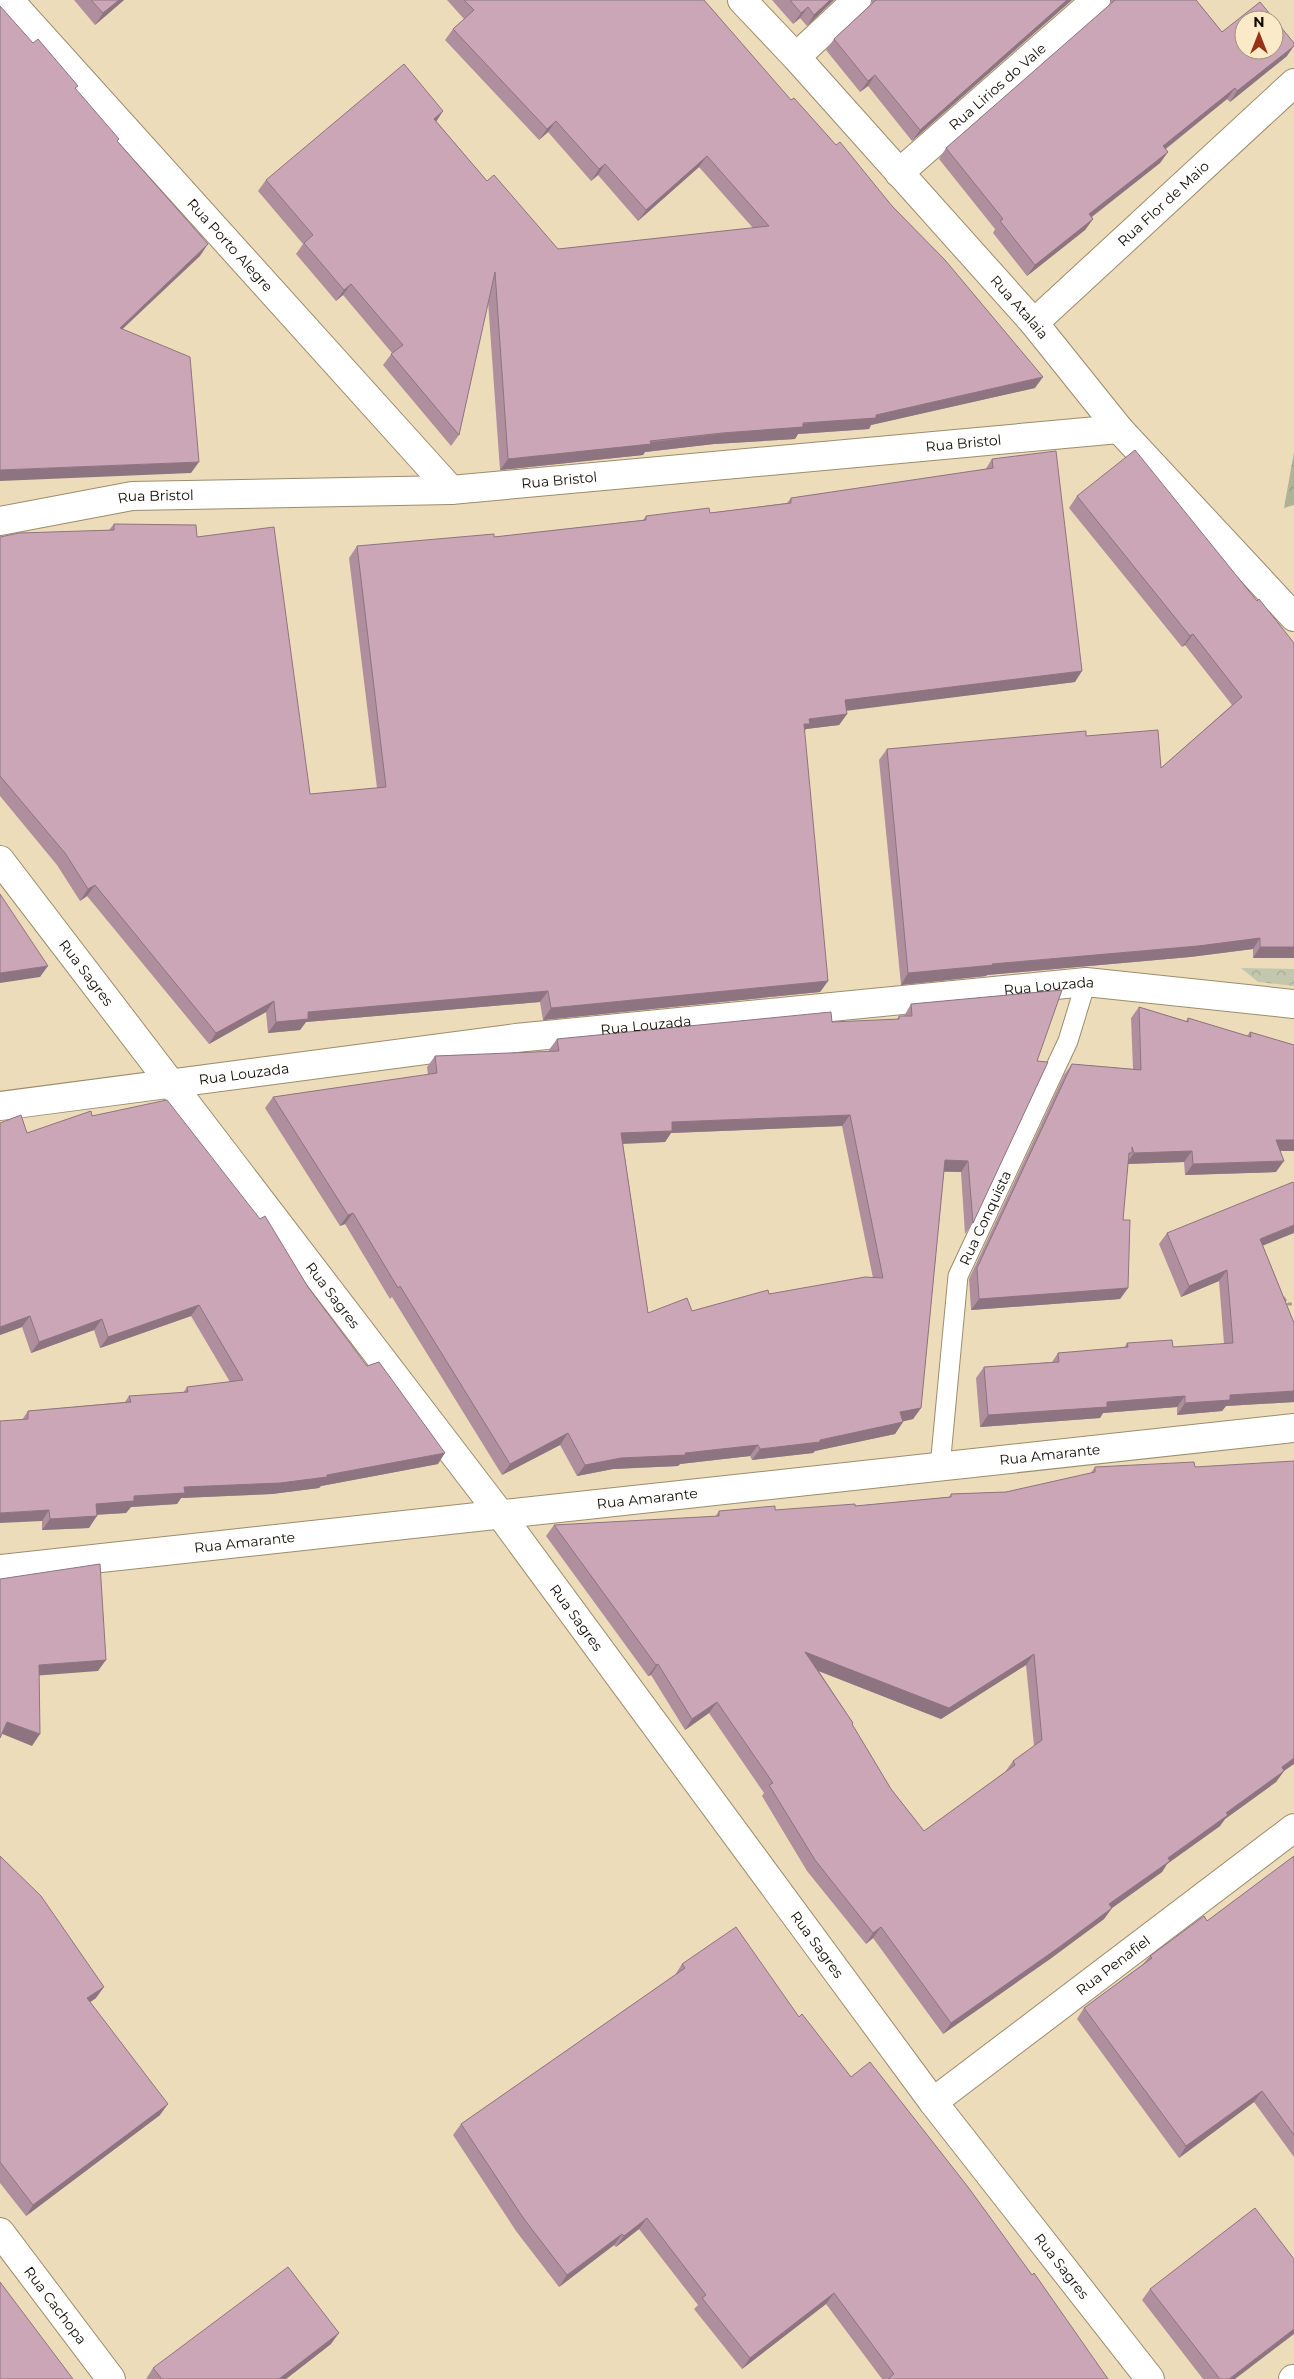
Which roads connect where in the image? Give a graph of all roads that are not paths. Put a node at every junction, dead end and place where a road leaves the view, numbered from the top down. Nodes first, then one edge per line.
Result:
1 (9, 0) edge
2 (742, 0) edge
3 (856, 0) edge
4 (1096, 0) edge
5 (796, 58) junction
6 (1294, 83) edge
7 (899, 173) junction
8 (1034, 323) junction
9 (1119, 429) junction
10 (451, 490) junction
11 (0, 521) edge
12 (1294, 617) edge
13 (0, 860) edge
14 (1086, 982) junction
15 (1294, 1004) edge
16 (172, 1083) junction
17 (0, 1106) edge
18 (1294, 1428) edge
19 (940, 1466) junction
20 (500, 1514) junction
21 (0, 1570) edge
22 (1294, 1828) edge
23 (933, 2102) junction
24 (0, 2232) edge
25 (110, 2379) edge
26 (1150, 2379) edge

1 - 10 street, Rua Porto Alegre
2 - 5 street, Rua Atalaia
3 - 5 street
4 - 7 street, Rua Lirios do Vale
5 - 7 street, Rua Atalaia
6 - 8 street, Rua Flor de Maio
7 - 8 street, Rua Atalaia
8 - 9 street, Rua Atalaia
9 - 10 street, Rua Bristol
9 - 12 street, Rua Atalaia
10 - 11 street, Rua Bristol
13 - 16 street, Rua Sagres
14 - 15 street, Rua Louzada
14 - 16 street, Rua Louzada
14 - 19 lane, Rua Conquista
16 - 17 street, Rua Louzada
16 - 20 street, Rua Sagres
18 - 19 street, Rua Amarante
19 - 20 street, Rua Amarante
20 - 21 street, Rua Amarante
20 - 23 street, Rua Sagres
22 - 23 street, Rua Penafiel
23 - 26 street, Rua Sagres
24 - 25 street, Rua Cachopa

